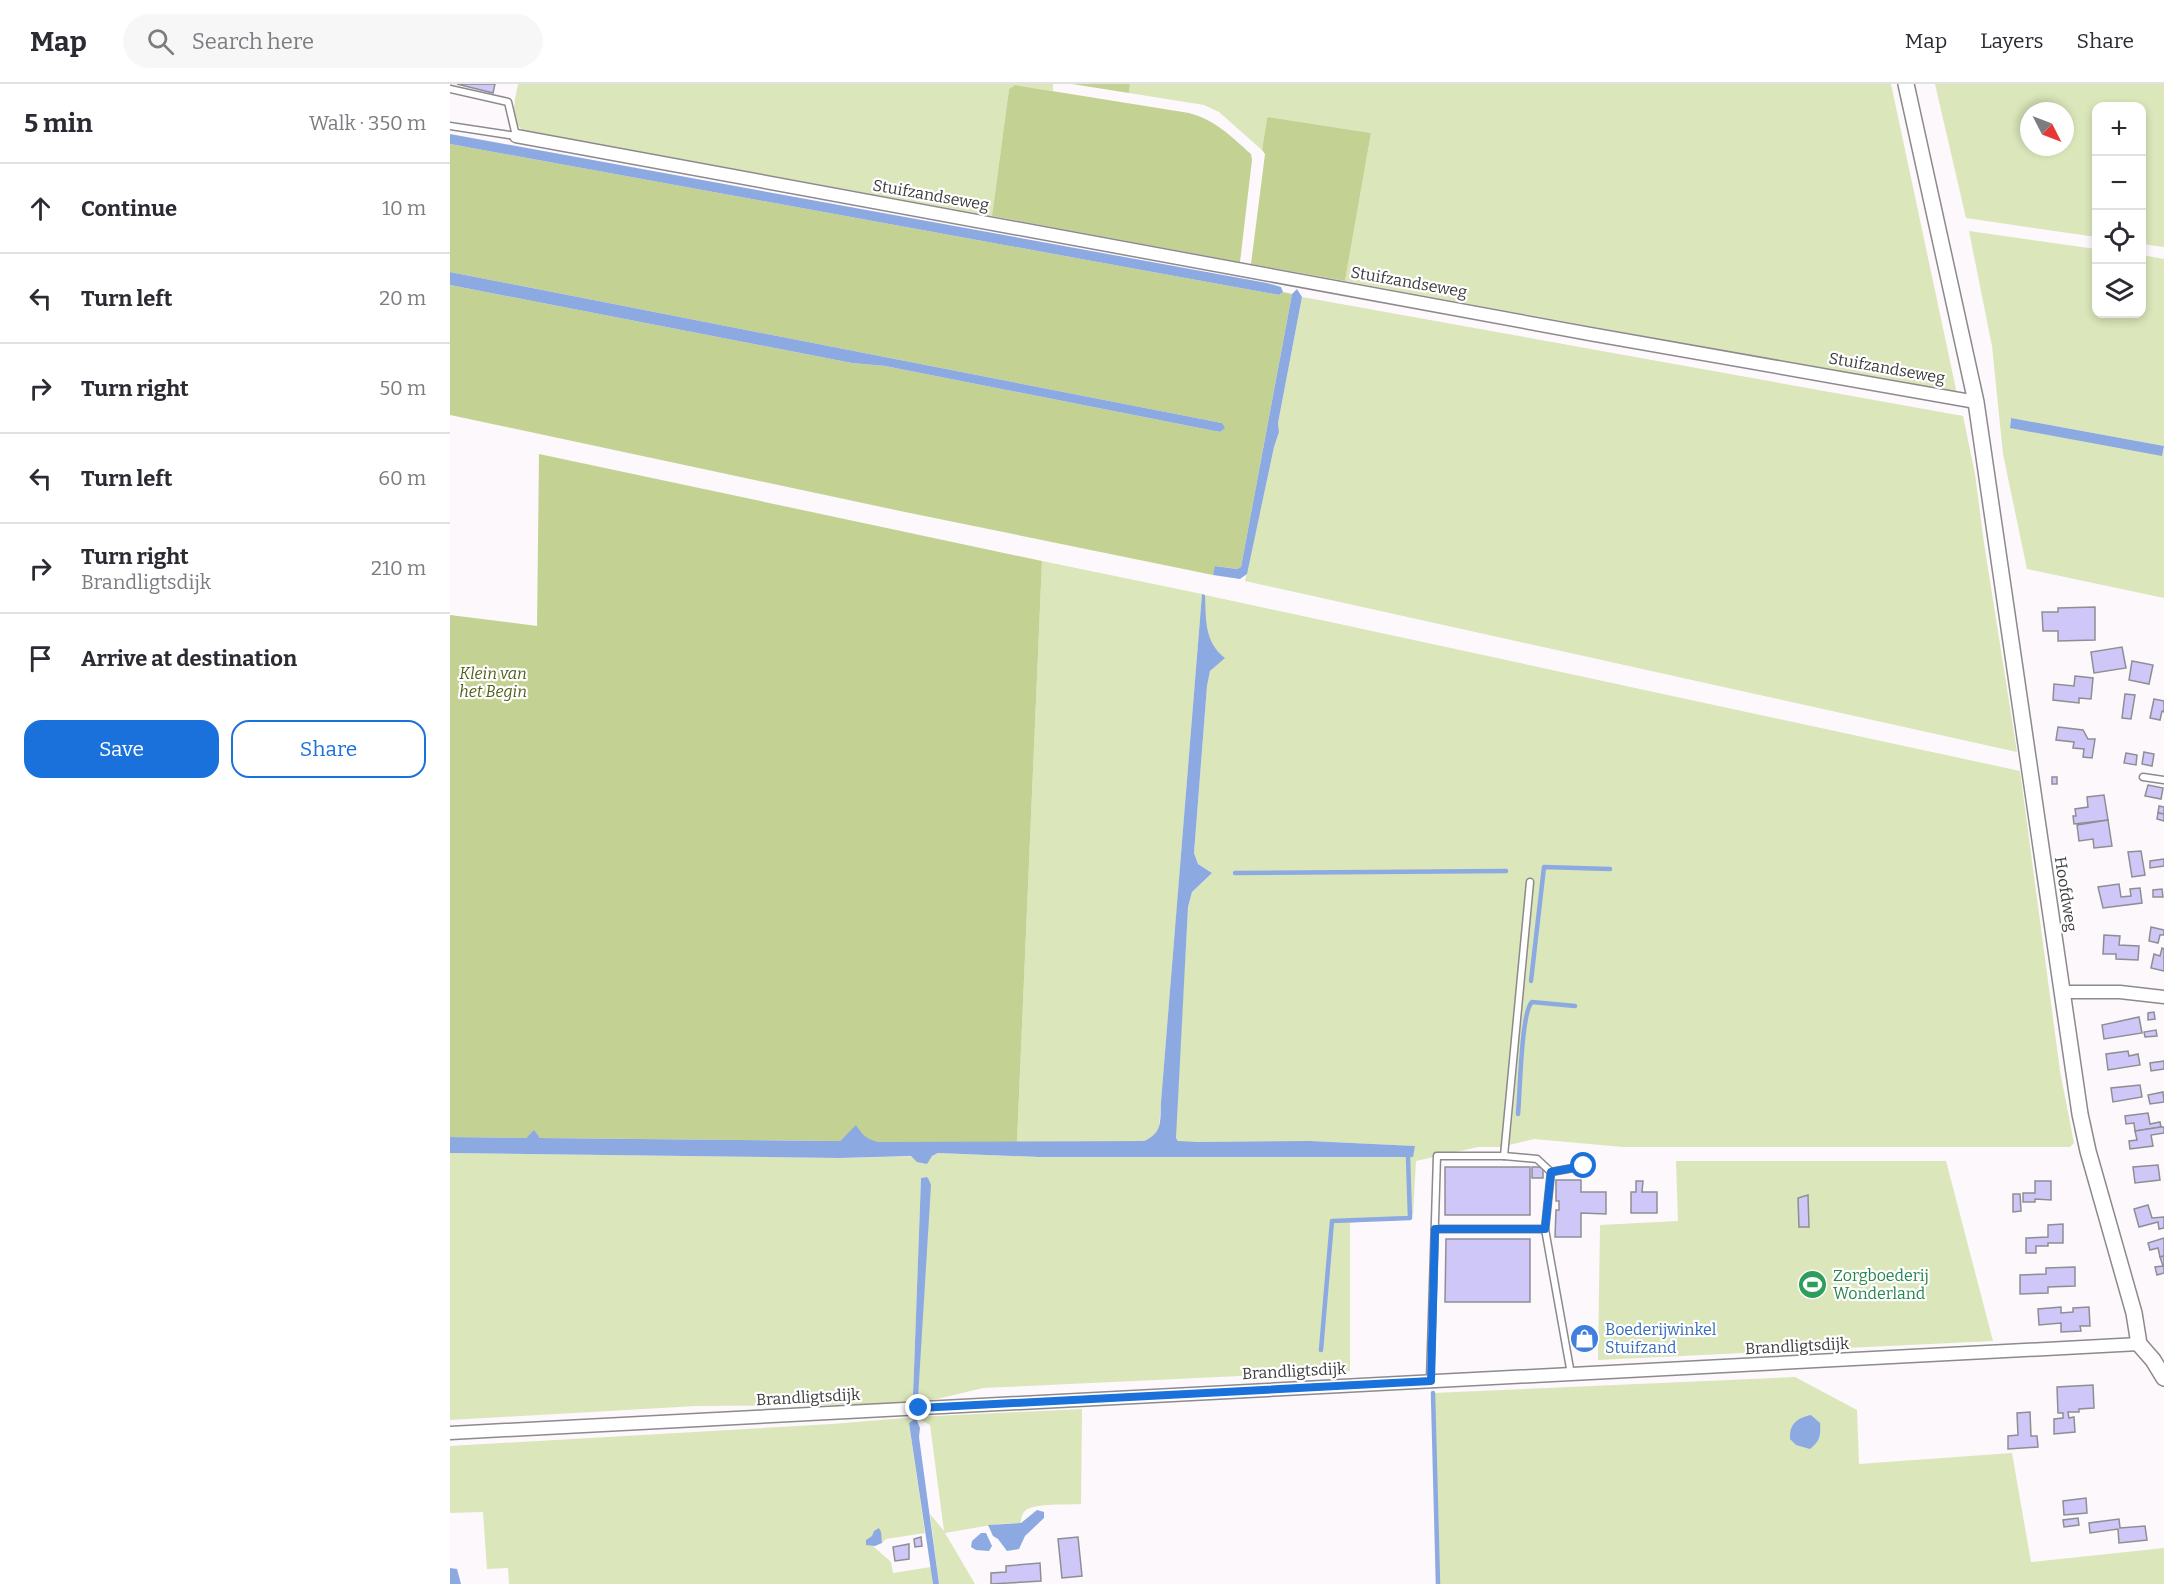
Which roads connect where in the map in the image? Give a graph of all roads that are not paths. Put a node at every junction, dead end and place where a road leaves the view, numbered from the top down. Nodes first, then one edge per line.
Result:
1 (1906, 84) edge
2 (450, 89) edge
3 (450, 126) edge
4 (516, 136) junction
5 (1976, 402) junction
6 (2143, 777) dead end
7 (2164, 780) edge
8 (1530, 882) dead end
9 (2063, 992) junction
10 (2164, 997) edge
11 (1504, 1156) junction
12 (1584, 1166) dead end
13 (1551, 1172) junction
14 (1435, 1229) junction
15 (1545, 1229) junction
16 (2139, 1344) junction
17 (2159, 1358) edge
18 (1571, 1374) junction
19 (2164, 1378) edge
20 (1431, 1381) junction
21 (450, 1433) edge

1 - 5 street, Stuifzandseweg
2 - 4 lane
3 - 4 lane, Stuifzandseweg
4 - 5 street, Stuifzandseweg
5 - 9 street, Hoofdweg
6 - 7 lane
8 - 11 lane
9 - 10 street
9 - 16 street, Hoofdweg
11 - 13 lane
11 - 14 lane
12 - 13 lane
13 - 15 lane
14 - 15 lane
14 - 20 lane
15 - 18 lane
16 - 17 street
16 - 18 street, Brandligtsdijk
17 - 19 street
18 - 20 street, Brandligtsdijk
20 - 21 street, Brandligtsdijk

